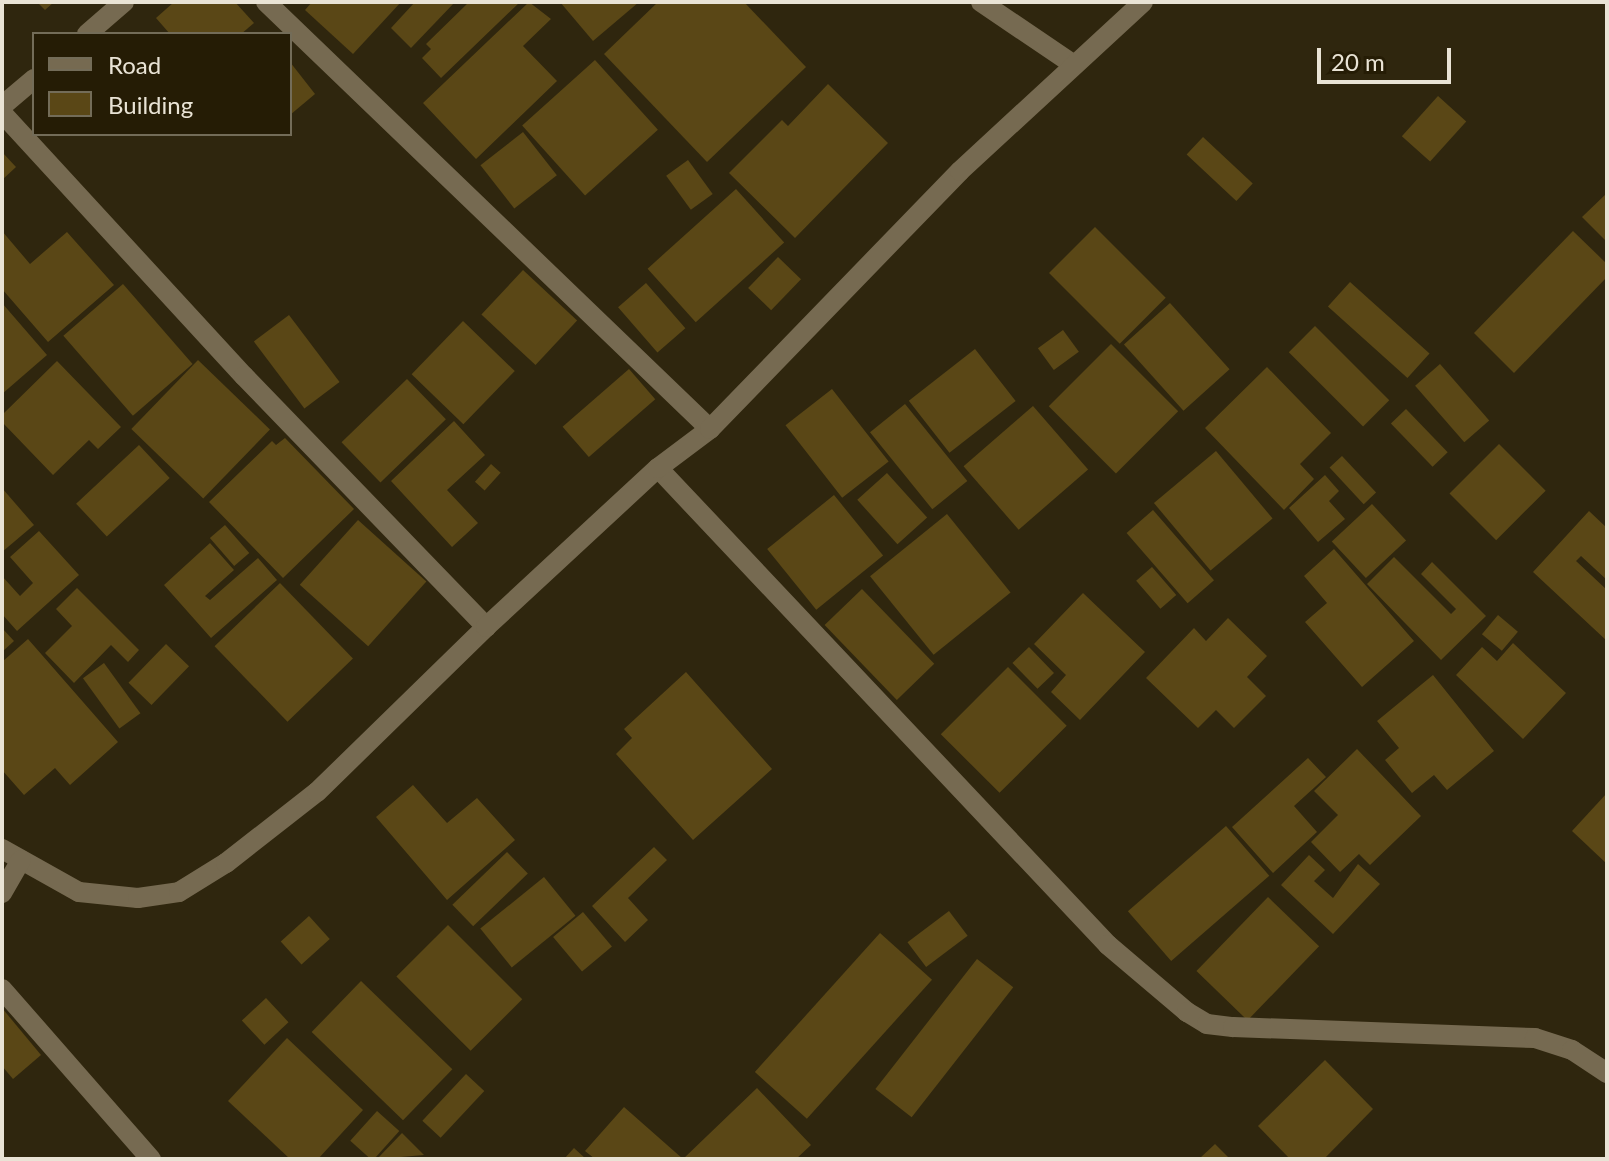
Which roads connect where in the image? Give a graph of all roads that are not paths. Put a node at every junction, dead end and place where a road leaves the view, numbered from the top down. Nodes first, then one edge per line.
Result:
1 (124, 2) edge
2 (266, 2) edge
3 (981, 2) edge
4 (1143, 2) edge
5 (89, 32) edge
6 (1074, 65) junction
7 (32, 81) edge
8 (2, 106) edge
9 (2, 113) edge
10 (710, 429) junction
11 (658, 468) junction
12 (486, 627) junction
13 (2, 849) edge
14 (21, 860) junction
15 (2, 893) edge
16 (2, 989) edge
17 (1607, 1073) edge
18 (151, 1159) edge

1 - 5 street
2 - 10 street
3 - 6 street
4 - 6 street
6 - 10 street
7 - 8 street
9 - 12 street
10 - 11 street
11 - 12 street
11 - 17 street
12 - 14 street
13 - 14 street
14 - 15 street
16 - 18 street

